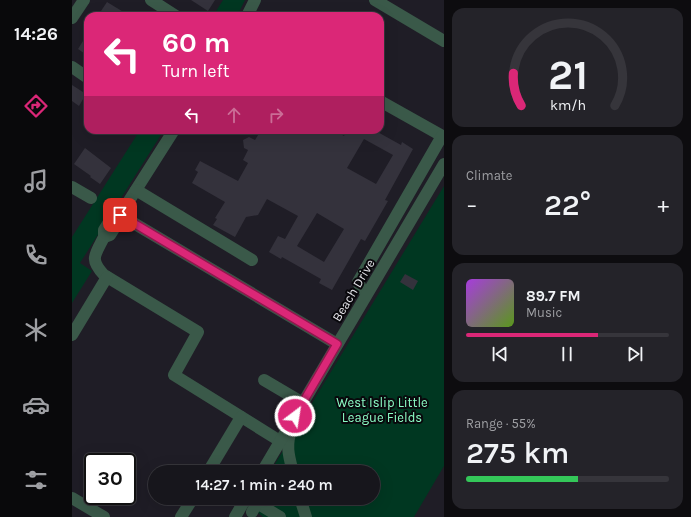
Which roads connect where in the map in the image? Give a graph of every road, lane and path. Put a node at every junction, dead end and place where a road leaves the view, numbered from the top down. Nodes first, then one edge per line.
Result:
1 (84, 0) edge
2 (151, 0) edge
3 (254, 0) edge
4 (375, 0) edge
5 (170, 12) edge
6 (249, 12) edge
7 (72, 18) edge
8 (444, 40) edge
9 (72, 68) edge
10 (84, 76) edge
11 (384, 103) edge
12 (171, 134) edge
13 (443, 137) edge
14 (444, 164) edge
15 (72, 187) edge
16 (136, 190) junction
17 (91, 198) dead end
18 (118, 217) junction
19 (252, 260) dead end
20 (107, 277) junction
21 (367, 294) junction
22 (72, 335) edge
23 (337, 344) junction
24 (264, 380) dead end
25 (302, 403) junction
26 (242, 417) junction
27 (284, 444) junction
28 (212, 465) edge
29 (266, 465) edge
30 (291, 465) edge
31 (72, 498) edge
32 (189, 505) edge
33 (251, 505) edge
34 (257, 505) edge
35 (302, 505) edge
36 (104, 517) edge
37 (181, 517) edge
38 (236, 517) edge
39 (280, 517) edge
40 (306, 517) edge

1 - 7 street
2 - 5 street
3 - 6 street
4 - 8 street
9 - 10 street
11 - 13 street
12 - 16 street
13 - 21 street
14 - 21 street, Beach Drive
15 - 17 street
16 - 18 street
16 - 19 street
18 - 20 street
18 - 23 street
20 - 22 street
20 - 26 street
21 - 23 street, Beach Drive
23 - 25 street, Beach Drive
24 - 25 street
25 - 27 street, Beach Drive
26 - 27 street
26 - 28 street
27 - 29 street, Beach Drive
27 - 30 street
31 - 36 street
32 - 37 street
33 - 38 street
34 - 39 street
35 - 40 street

